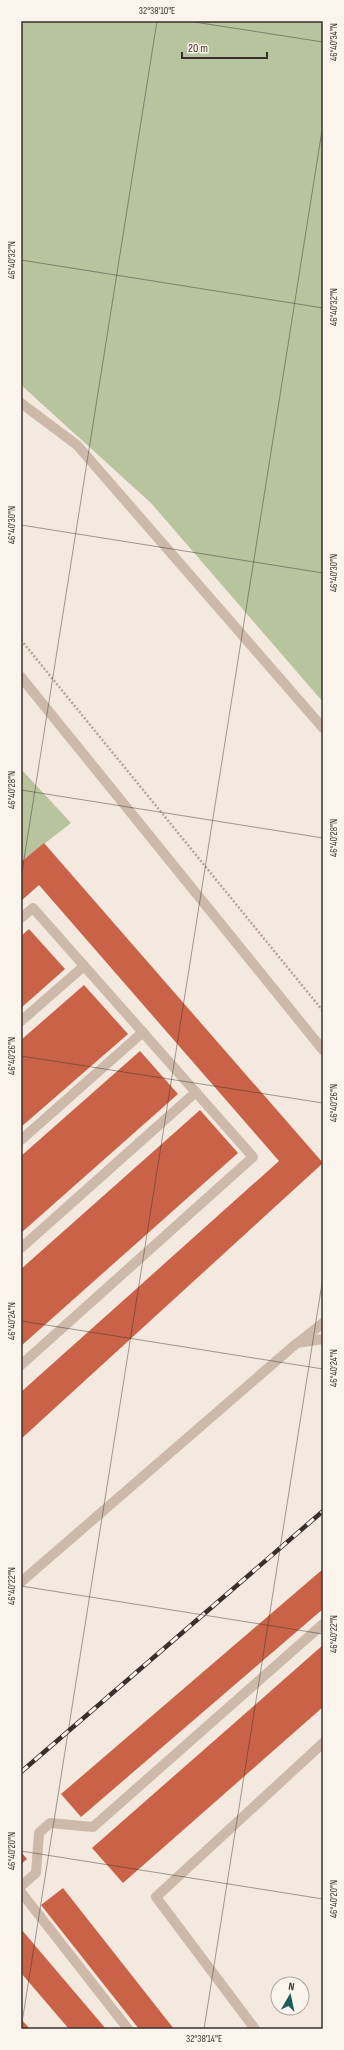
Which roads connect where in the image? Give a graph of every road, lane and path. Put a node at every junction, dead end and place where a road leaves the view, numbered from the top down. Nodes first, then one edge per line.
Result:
1 (21, 403) edge
2 (21, 640) edge
3 (21, 677) edge
4 (323, 728) edge
5 (21, 918) edge
6 (84, 966) junction
7 (323, 1011) edge
8 (21, 1021) edge
9 (143, 1032) junction
10 (323, 1050) edge
11 (196, 1092) junction
12 (21, 1140) edge
13 (21, 1248) edge
14 (323, 1323) edge
15 (323, 1339) edge
16 (297, 1343) junction
17 (21, 1365) edge
18 (21, 1582) edge
19 (323, 1624) edge
20 (323, 1743) edge
21 (21, 1886) edge
22 (21, 1892) edge
23 (128, 2029) edge
24 (255, 2029) edge

1 - 4 street
2 - 7 path
3 - 10 street
5 - 6 street
6 - 8 street
6 - 9 street
9 - 11 street
9 - 12 street
11 - 13 street
11 - 17 street
14 - 16 street
15 - 16 street
16 - 18 street
19 - 21 street
20 - 24 street
22 - 23 street

